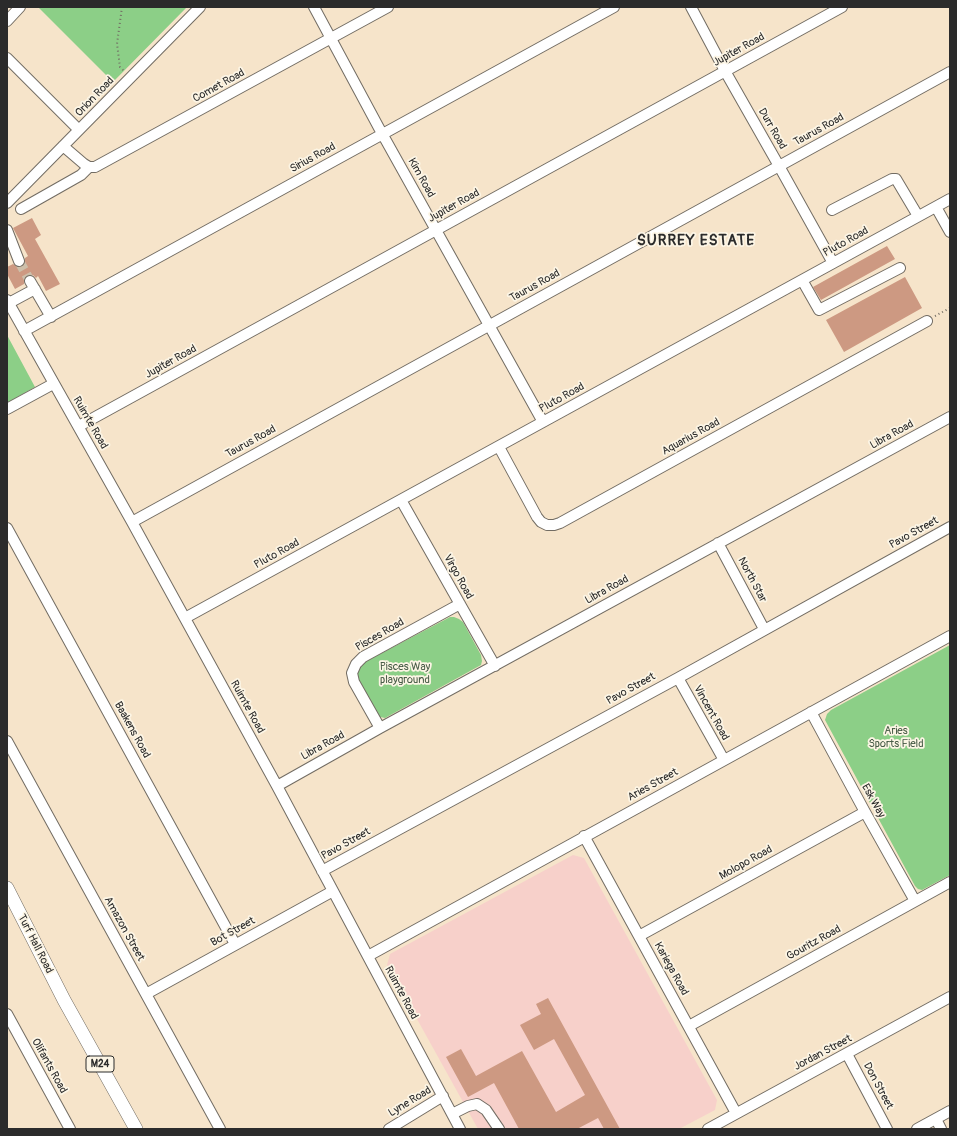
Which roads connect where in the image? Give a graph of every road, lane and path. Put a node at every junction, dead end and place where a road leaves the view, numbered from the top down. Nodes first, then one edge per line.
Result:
1 (20, 7) edge
2 (122, 7) edge
3 (200, 7) edge
4 (314, 7) edge
5 (388, 7) edge
6 (614, 7) edge
7 (691, 7) edge
8 (842, 7) edge
9 (7, 21) edge
10 (331, 38) junction
11 (7, 58) edge
12 (725, 71) junction
13 (124, 72) dead end
14 (950, 72) edge
15 (79, 130) junction
16 (383, 134) junction
17 (63, 146) junction
18 (779, 166) junction
19 (89, 167) junction
20 (950, 199) edge
21 (7, 203) edge
22 (936, 206) junction
23 (21, 209) dead end
24 (832, 210) dead end
25 (918, 216) junction
26 (436, 229) junction
27 (7, 230) edge
28 (950, 232) edge
29 (11, 251) edge
30 (19, 261) tunnel mouth
31 (832, 263) junction
32 (900, 268) dead end
33 (802, 280) junction
34 (8, 302) edge
35 (950, 308) edge
36 (51, 317) junction
37 (927, 321) joint
38 (489, 325) junction
39 (24, 332) junction
40 (54, 384) junction
41 (7, 409) edge
42 (950, 417) edge
43 (543, 422) junction
44 (79, 426) junction
45 (499, 446) junction
46 (401, 500) junction
47 (132, 522) junction
48 (950, 527) edge
49 (7, 528) edge
50 (718, 543) junction
51 (460, 604) junction
52 (185, 618) junction
53 (764, 629) junction
54 (950, 636) edge
55 (494, 666) junction
56 (678, 678) junction
57 (811, 712) junction
58 (380, 728) junction
59 (7, 741) edge
60 (724, 760) junction
61 (277, 786) junction
62 (865, 812) junction
63 (584, 836) junction
64 (322, 871) junction
65 (950, 882) edge
66 (7, 888) edge
67 (333, 891) junction
68 (915, 901) junction
69 (7, 907) edge
70 (639, 936) junction
71 (235, 944) junction
72 (368, 956) junction
73 (146, 994) junction
74 (950, 997) edge
75 (64, 1000) junction
76 (7, 1014) edge
77 (689, 1026) junction
78 (847, 1054) junction
79 (443, 1096) junction
80 (950, 1111) edge
81 (736, 1113) junction
82 (452, 1114) junction
83 (936, 1118) junction
84 (70, 1129) edge
85 (136, 1129) edge
86 (220, 1129) edge
87 (389, 1129) edge
88 (460, 1129) edge
89 (499, 1129) edge
90 (708, 1129) edge
91 (887, 1129) edge
92 (917, 1129) edge
93 (941, 1129) edge

1 - 9 street
2 - 13 path
3 - 15 street, Orion Road
4 - 10 street, Kim Road
5 - 10 street, Comet Road
6 - 16 street, Sirius Road
7 - 12 street, Durr Road
8 - 12 street, Jupiter Road
10 - 16 street, Kim Road
10 - 19 street, Comet Road
11 - 15 street
12 - 18 street, Durr Road
12 - 26 street, Jupiter Road
14 - 18 street, Taurus Road
15 - 17 street, Orion Road
16 - 26 street, Kim Road
16 - 36 street, Sirius Road
17 - 19 street
17 - 21 street, Orion Road
18 - 31 street, Durr Road
18 - 38 street, Taurus Road
19 - 23 street
20 - 22 street, Pluto Road
22 - 25 street, Pluto Road
22 - 28 street
24 - 25 street
25 - 31 street, Pluto Road
26 - 38 street, Kim Road
26 - 44 street, Jupiter Road
27 - 29 street
29 - 30 street
31 - 33 street, Pluto Road
32 - 33 street
33 - 43 street, Pluto Road
34 - 36 street
34 - 39 street, Ruimte Road
35 - 37 path
36 - 39 street, Sirius Road
37 - 45 street, Aquarius Road
38 - 43 street, Kim Road
38 - 47 street, Taurus Road
39 - 40 street, Ruimte Road
40 - 41 street
40 - 44 street, Ruimte Road
42 - 50 street, Libra Road
43 - 45 street, Pluto Road
44 - 47 street, Ruimte Road
45 - 46 street, Pluto Road
46 - 51 street, Virgo Road
46 - 52 street, Pluto Road
47 - 52 street, Ruimte Road
48 - 53 street, Pavo Street
49 - 71 street, Baakens Road
50 - 53 street, North Star
50 - 55 street, Libra Road
51 - 55 street, Virgo Road
51 - 58 street, Pisces Road
52 - 61 street, Ruimte Road
53 - 56 street, Pavo Street
54 - 57 street, Aries Street
55 - 58 street, Libra Road
56 - 60 street, Vincent Road
56 - 64 street, Pavo Street
57 - 60 street, Aries Street
57 - 62 street, Esk Way
58 - 61 street, Libra Road
59 - 73 street, Amazon Street
60 - 63 street, Aries Street
61 - 64 street, Ruimte Road
62 - 68 street, Esk Way
62 - 70 street, Molopo Road
63 - 70 street, Kariega Road
63 - 72 street, Aries Street
64 - 67 street, Ruimte Road
65 - 68 street, Gouritz Road
66 - 75 main road, Turf Hall Road / M24
67 - 71 street, Bot Street
67 - 72 street, Ruimte Road
68 - 77 street, Gouritz Road
69 - 75 main road, Turf Hall Road / M24
70 - 77 street, Kariega Road
71 - 73 street, Bot Street
72 - 79 street, Ruimte Road
73 - 86 street, Amazon Street
74 - 78 street, Jordan Street
75 - 85 main road, Turf Hall Road / M24
76 - 84 street, Olifants Road
77 - 81 street, Kariega Road
78 - 81 street, Jordan Street
78 - 91 street, Don Street
79 - 82 street, Ruimte Road
79 - 87 street, Lyne Road
80 - 83 street
81 - 90 street, Jordan Street
82 - 88 street, Ruimte Road
82 - 89 street
83 - 92 street
83 - 93 street

